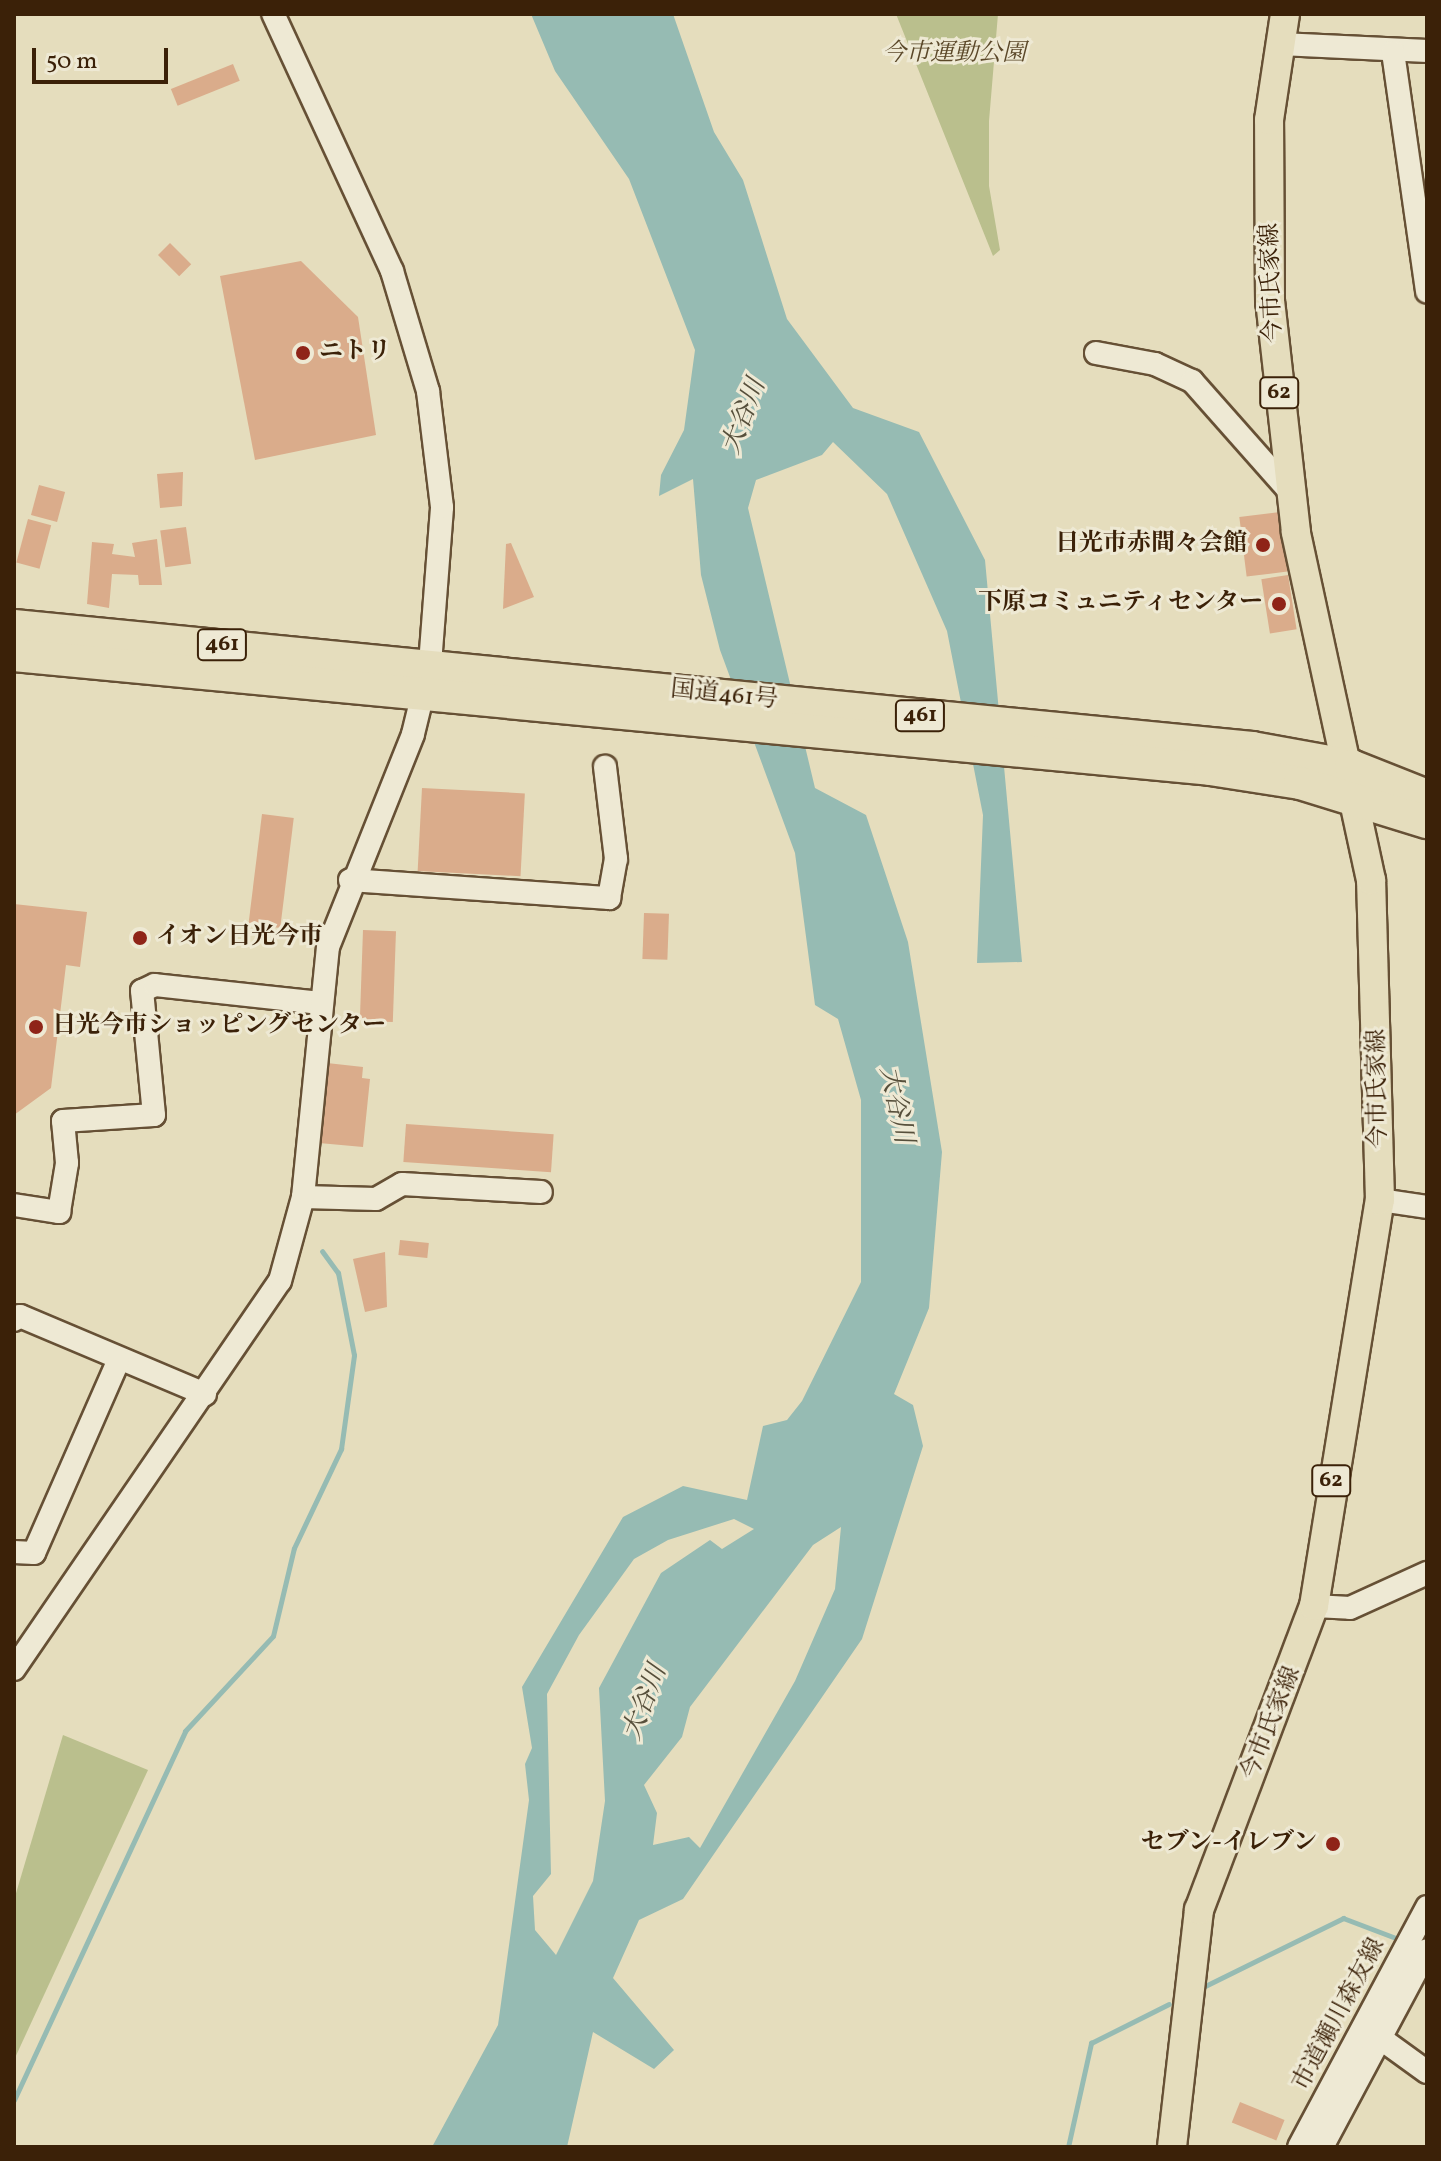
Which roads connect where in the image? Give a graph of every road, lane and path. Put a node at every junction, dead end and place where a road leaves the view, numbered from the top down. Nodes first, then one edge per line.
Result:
1 (273, 14) edge
2 (1285, 14) edge
3 (1281, 44) junction
4 (1427, 51) edge
5 (1393, 52) junction
6 (1427, 292) edge
7 (1096, 353) dead end
8 (1291, 493) junction
9 (14, 626) edge
10 (14, 655) edge
11 (427, 679) junction
12 (605, 767) dead end
13 (1354, 782) junction
14 (1427, 796) edge
15 (1427, 822) edge
16 (350, 880) junction
17 (321, 1003) junction
18 (541, 1192) dead end
19 (303, 1197) junction
20 (1380, 1200) junction
21 (14, 1205) edge
22 (1427, 1207) edge
23 (14, 1320) edge
24 (118, 1362) junction
25 (205, 1394) junction
26 (14, 1552) edge
27 (1427, 1573) edge
28 (1314, 1606) junction
29 (14, 1669) edge
30 (1427, 1907) edge
31 (1427, 1950) edge
32 (1380, 2038) junction
33 (1427, 2072) edge
34 (1172, 2147) edge
35 (1299, 2147) edge
36 (1322, 2147) edge

1 - 11 street
2 - 3 main road, 今市氏家線 / 62
3 - 5 street
3 - 8 main road, 今市氏家線 / 62
4 - 5 street
5 - 6 street
7 - 8 street
8 - 13 main road, 今市氏家線 / 62
9 - 11 highway, 国道461号 / 461
10 - 11 highway, 国道461号 / 461
11 - 13 highway, 国道461号 / 461
11 - 16 street
12 - 16 street
13 - 14 highway, 国道461号 / 461
13 - 15 highway, 国道461号 / 461
13 - 20 main road, 今市氏家線 / 62
16 - 17 street
17 - 19 street
17 - 21 street
18 - 19 street
19 - 25 street
20 - 22 street
20 - 28 main road, 今市氏家線 / 62
23 - 24 street
24 - 25 street
24 - 26 street
25 - 29 street
27 - 28 street
28 - 34 main road, 今市氏家線 / 62
30 - 35 street, 市道瀬川森友線
31 - 32 street, 市道瀬川森友線
32 - 33 street
32 - 36 street, 市道瀬川森友線

